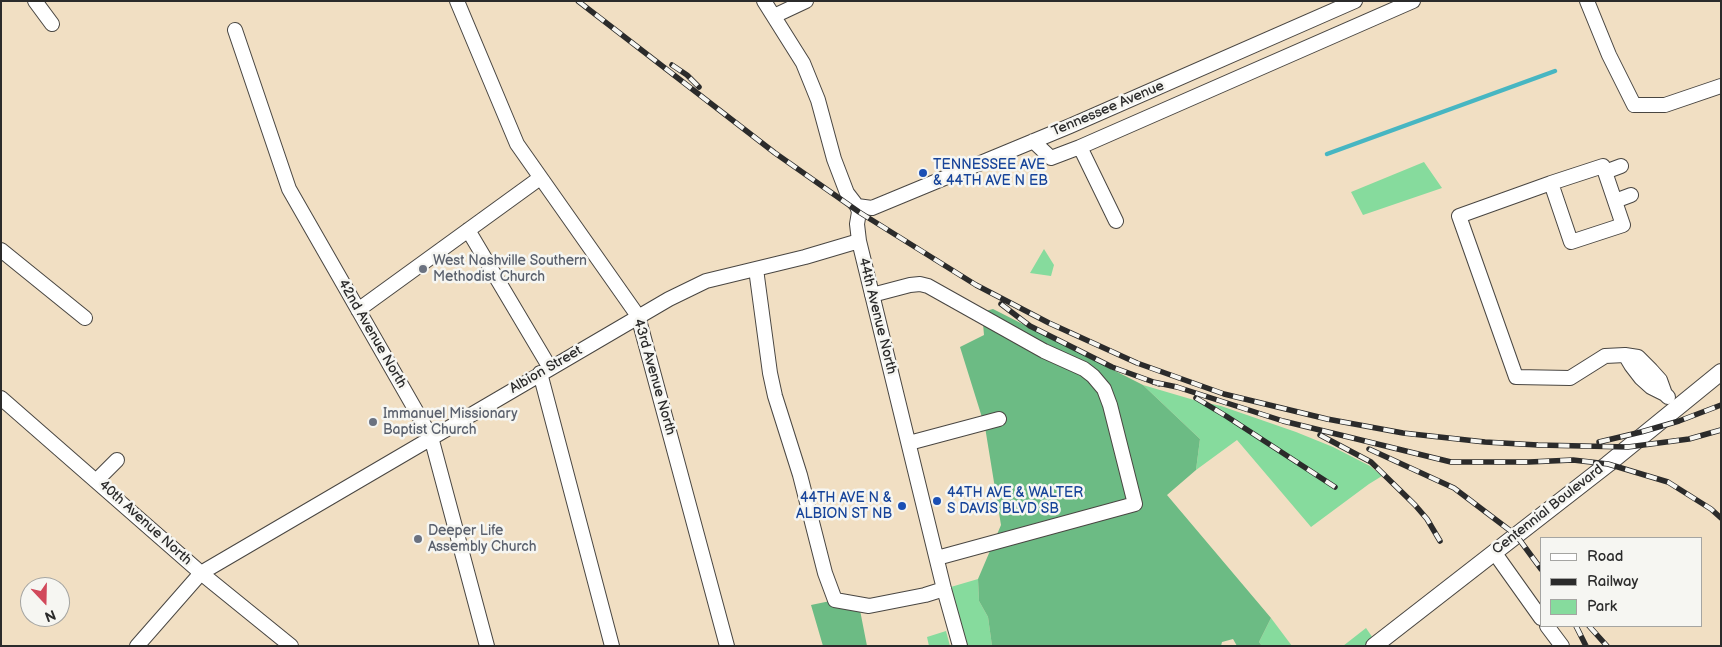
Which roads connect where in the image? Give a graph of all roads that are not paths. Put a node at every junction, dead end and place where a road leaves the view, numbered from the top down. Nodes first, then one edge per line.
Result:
1 (34, 1) edge
2 (457, 1) edge
3 (764, 1) edge
4 (806, 1) edge
5 (1355, 1) edge
6 (1414, 1) edge
7 (1587, 1) edge
8 (774, 16) junction
9 (52, 24) dead end
10 (234, 30) dead end
11 (1721, 86) edge
12 (1033, 141) junction
13 (1080, 147) junction
14 (1621, 166) dead end
15 (1605, 172) junction
16 (540, 178) junction
17 (1551, 183) junction
18 (1631, 195) dead end
19 (1615, 201) junction
20 (857, 206) junction
21 (1116, 222) dead end
22 (468, 230) junction
23 (859, 241) junction
24 (1, 250) edge
25 (756, 270) junction
26 (872, 295) junction
27 (358, 310) junction
28 (638, 316) junction
29 (85, 318) dead end
30 (545, 371) junction
31 (1721, 372) edge
32 (1, 398) edge
33 (1677, 406) junction
34 (999, 420) dead end
35 (431, 437) junction
36 (909, 443) junction
37 (117, 460) dead end
38 (97, 480) junction
39 (1494, 552) junction
40 (937, 558) junction
41 (201, 573) junction
42 (944, 589) junction
43 (1540, 617) edge
44 (1548, 627) edge
45 (484, 645) edge
46 (138, 646) edge
47 (291, 646) edge
48 (612, 646) edge
49 (727, 646) edge
50 (960, 646) edge
51 (1374, 646) edge
52 (1562, 646) edge

1 - 9 street
2 - 16 street, 43rd Avenue North
3 - 8 street
4 - 8 street
5 - 12 street, Tennessee Avenue
6 - 13 street
7 - 11 street
8 - 20 street
10 - 27 street, 42nd Avenue North
12 - 13 street
12 - 20 street, Tennessee Avenue
13 - 21 street
14 - 15 street
15 - 17 street
15 - 19 street
16 - 22 street
16 - 28 street, 43rd Avenue North
17 - 19 street
17 - 33 street
18 - 19 street
20 - 23 street, 44th Avenue North
22 - 27 street
22 - 30 street
23 - 25 street, Albion Street
23 - 26 street, 44th Avenue North
24 - 29 street
25 - 28 street, Albion Street
25 - 42 street
26 - 36 street, 44th Avenue North
26 - 40 street
27 - 35 street, 42nd Avenue North
28 - 30 street, Albion Street
28 - 49 street, 43rd Avenue North
30 - 35 street, Albion Street
30 - 48 street
31 - 33 main road, Centennial Boulevard
32 - 38 street, 40th Avenue North
33 - 39 main road, Centennial Boulevard
34 - 36 street
35 - 41 street, Albion Street
35 - 45 street, 42nd Avenue North
36 - 40 street, 44th Avenue North
37 - 38 street
38 - 41 street, 40th Avenue North
39 - 43 street
39 - 51 main road, Centennial Boulevard
40 - 42 street, 44th Avenue North
41 - 46 street, Albion Street
41 - 47 street, 40th Avenue North
42 - 50 street, 44th Avenue North
44 - 52 street

